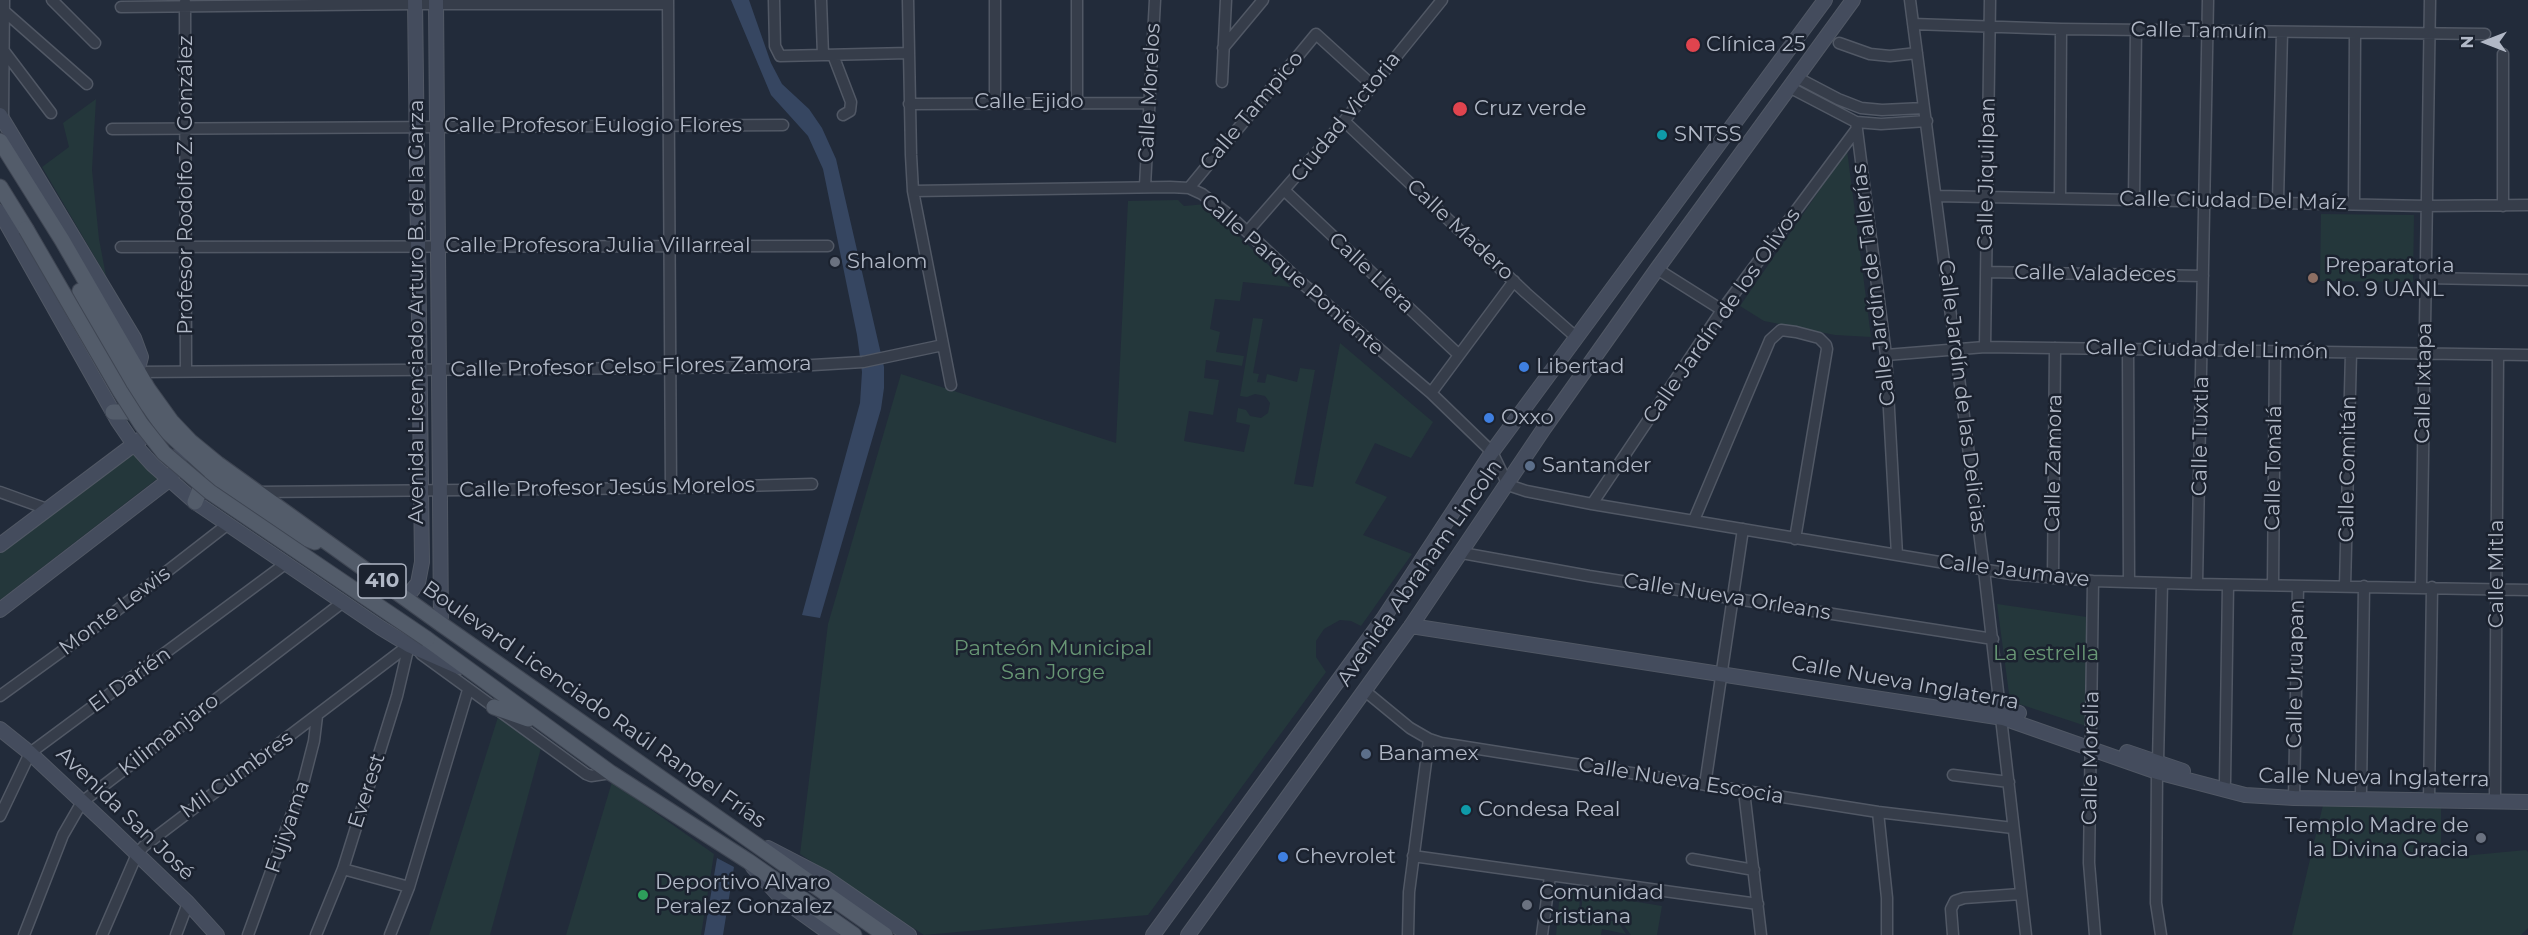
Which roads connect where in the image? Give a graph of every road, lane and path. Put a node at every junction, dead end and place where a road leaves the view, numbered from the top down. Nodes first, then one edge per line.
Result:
1 (52, 0) edge
2 (774, 0) edge
3 (821, 0) edge
4 (908, 0) edge
5 (994, 0) edge
6 (1077, 0) edge
7 (1155, 0) edge
8 (1226, 0) edge
9 (1263, 0) edge
10 (1442, 0) edge
11 (1825, 0) edge
12 (1910, 0) edge
13 (1990, 0) edge
14 (2208, 0) edge
15 (2430, 0) edge
16 (1853, 1) edge
17 (415, 2) edge
18 (436, 2) edge
19 (668, 2) edge
20 (185, 3) edge
21 (4, 5) edge
22 (121, 7) dead end
23 (1913, 24) junction
24 (1989, 27) junction
25 (2061, 29) junction
26 (2136, 30) junction
27 (2207, 31) junction
28 (2282, 32) junction
29 (2355, 34) junction
30 (2485, 34) dead end
31 (2430, 35) junction
32 (1839, 42) dead end
33 (95, 43) dead end
34 (1223, 48) junction
35 (4, 51) junction
36 (909, 53) junction
37 (1917, 53) junction
38 (2503, 54) dead end
39 (828, 55) junction
40 (1222, 82) dead end
41 (1792, 82) junction
42 (87, 84) dead end
43 (1372, 85) junction
44 (1838, 99) junction
45 (1077, 101) junction
46 (995, 102) junction
47 (1148, 103) junction
48 (909, 104) junction
49 (1924, 108) junction
50 (1830, 110) junction
51 (1882, 110) junction
52 (51, 113) dead end
53 (843, 115) dead end
54 (1, 117) edge
55 (1344, 121) junction
56 (1927, 121) junction
57 (783, 124) dead end
58 (1881, 124) junction
59 (669, 126) junction
60 (1856, 126) junction
61 (417, 127) junction
62 (437, 127) junction
63 (112, 129) dead end
64 (187, 130) junction
65 (0, 141) edge
66 (20, 174) junction
67 (1145, 186) junction
68 (0, 187) edge
69 (1189, 188) junction
70 (913, 190) junction
71 (1285, 191) junction
72 (1937, 196) junction
73 (1988, 196) junction
74 (2060, 198) junction
75 (2134, 199) junction
76 (2205, 201) junction
77 (2278, 201) junction
78 (2354, 204) junction
79 (2528, 205) edge
80 (2427, 206) junction
81 (2503, 206) junction
82 (0, 212) edge
83 (1248, 231) junction
84 (438, 246) junction
85 (828, 246) dead end
86 (121, 247) dead end
87 (419, 247) junction
88 (669, 247) junction
89 (188, 248) junction
90 (1657, 269) junction
91 (1986, 272) junction
92 (2203, 276) junction
93 (2426, 278) junction
94 (2528, 280) edge
95 (1514, 281) junction
96 (1722, 310) junction
97 (1577, 338) junction
98 (943, 345) junction
99 (1985, 347) junction
100 (2055, 348) junction
101 (1954, 350) junction
102 (2128, 350) junction
103 (2203, 351) junction
104 (2275, 352) junction
105 (2350, 353) junction
106 (2425, 353) junction
107 (1458, 354) junction
108 (1886, 355) junction
109 (2498, 355) junction
110 (2528, 355) edge
111 (669, 368) junction
112 (419, 369) junction
113 (439, 369) junction
114 (186, 370) junction
115 (137, 372) junction
116 (951, 385) dead end
117 (1431, 393) junction
118 (138, 395) junction
119 (113, 412) junction
120 (170, 436) junction
121 (134, 444) junction
122 (182, 448) junction
123 (1492, 452) junction
124 (219, 479) junction
125 (169, 480) junction
126 (812, 484) dead end
127 (1508, 485) junction
128 (670, 488) junction
129 (420, 491) junction
130 (440, 491) junction
131 (0, 492) edge
132 (258, 492) junction
133 (195, 502) junction
134 (1592, 504) junction
135 (48, 509) junction
136 (1694, 520) junction
137 (228, 524) junction
138 (1743, 530) junction
139 (1796, 539) junction
140 (330, 543) junction
141 (0, 545) edge
142 (1462, 553) junction
143 (1897, 555) junction
144 (285, 564) junction
145 (1984, 570) junction
146 (2053, 578) junction
147 (2093, 581) junction
148 (2129, 582) junction
149 (2162, 583) junction
150 (2197, 584) junction
151 (2228, 585) junction
152 (2273, 585) junction
153 (2298, 586) junction
154 (2345, 586) junction
155 (2364, 586) junction
156 (2427, 587) junction
157 (2497, 589) junction
158 (2528, 590) edge
159 (406, 598) junction
160 (1733, 598) junction
161 (343, 602) junction
162 (0, 610) edge
163 (1414, 622) junction
164 (441, 624) junction
165 (1993, 639) junction
166 (409, 645) junction
167 (1723, 669) junction
168 (475, 674) junction
169 (468, 690) junction
170 (1365, 691) junction
171 (0, 696) edge
172 (495, 707) junction
173 (2002, 712) junction
174 (316, 716) junction
175 (546, 725) junction
176 (0, 729) edge
177 (1430, 739) junction
178 (2092, 744) junction
179 (30, 753) junction
180 (2158, 767) junction
181 (611, 773) junction
182 (1953, 775) dead end
183 (2009, 782) junction
184 (2225, 782) junction
185 (1705, 785) junction
186 (1744, 791) junction
187 (2361, 791) junction
188 (2294, 794) junction
189 (2495, 794) junction
190 (2528, 794) edge
191 (2429, 796) junction
192 (82, 802) junction
193 (2528, 802) edge
194 (1878, 812) junction
195 (0, 816) edge
196 (2013, 828) junction
197 (754, 844) junction
198 (137, 854) junction
199 (1413, 856) junction
200 (1692, 859) dead end
201 (748, 861) junction
202 (342, 869) junction
203 (1754, 870) junction
204 (1550, 876) junction
205 (409, 887) junction
206 (2021, 894) junction
207 (188, 903) junction
208 (1758, 904) junction
209 (24, 935) edge
210 (102, 935) edge
211 (176, 935) edge
212 (217, 935) edge
213 (248, 935) edge
214 (316, 935) edge
215 (390, 935) edge
216 (831, 935) edge
217 (854, 935) edge
218 (885, 935) edge
219 (909, 935) edge
220 (1153, 935) edge
221 (1188, 935) edge
222 (1408, 935) edge
223 (1542, 935) edge
224 (1761, 935) edge
225 (1887, 935) edge
226 (1953, 935) edge
227 (2026, 935) edge
228 (2095, 935) edge
229 (2161, 935) edge

1 - 33 street
2 - 39 street
3 - 39 street
4 - 36 street
5 - 46 street
6 - 45 street
7 - 47 street, Calle Morelos
8 - 34 street
9 - 34 street
10 - 43 street, Ciudad Victoria
11 - 97 street
12 - 23 street, Calle Jardín de las Delicias
13 - 24 street, Calle Jiquilpan
14 - 27 street, Calle Tuxtla
15 - 31 street, Calle Ixtapa
16 - 41 street, Avenida Abraham Lincoln
17 - 18 street
17 - 20 street
17 - 61 street, Avenida Licenciado Arturo B. de la Garza
18 - 19 street
18 - 62 street, Avenida Licenciado Arturo B. de la Garza
19 - 59 street
20 - 22 street
20 - 64 street, Profesor Rodolfo Z. González
21 - 35 street
21 - 42 street
23 - 24 street, Calle Tamuín
23 - 37 street, Calle Jardín de las Delicias
24 - 25 street, Calle Tamuín
24 - 73 street, Calle Jiquilpan
25 - 26 street, Calle Tamuín
25 - 74 street
26 - 27 street, Calle Tamuín
26 - 75 street
27 - 28 street, Calle Tamuín
27 - 76 street, Calle Tuxtla
28 - 29 street, Calle Tamuín
28 - 77 street
29 - 31 street, Calle Tamuín
29 - 78 street
30 - 31 street, Calle Tamuín
31 - 80 street, Calle Ixtapa
32 - 37 street
34 - 40 street
35 - 52 street
35 - 54 street
36 - 39 street
36 - 48 street
37 - 49 street, Calle Jardín de las Delicias
38 - 81 street
39 - 53 street
41 - 44 street
41 - 50 street
41 - 90 street, Avenida Abraham Lincoln
43 - 55 street, Ciudad Victoria
43 - 69 street, Calle Tampico
44 - 50 street
44 - 51 street
45 - 46 street, Calle Ejido
45 - 47 street, Calle Ejido
46 - 48 street, Calle Ejido
47 - 67 street, Calle Morelos
48 - 70 street
49 - 51 street
49 - 56 street, Calle Jardín de las Delicias
50 - 60 street
51 - 58 street
54 - 115 street
55 - 71 street, Ciudad Victoria
55 - 95 street, Calle Madero
56 - 58 street
56 - 72 street, Calle Jardín de las Delicias
57 - 59 street, Calle Profesor Eulogio Flores
58 - 60 street
59 - 62 street, Calle Profesor Eulogio Flores
59 - 88 street
60 - 96 street, Calle Jardín de los Olivos
60 - 108 street, Calle Jardín de Tallerías
61 - 62 street, Calle Profesor Eulogio Flores
61 - 64 street, Calle Profesor Eulogio Flores
61 - 87 street, Avenida Licenciado Arturo B. de la Garza
62 - 84 street, Avenida Licenciado Arturo B. de la Garza
63 - 64 street, Calle Profesor Eulogio Flores
64 - 89 street, Profesor Rodolfo Z. González
65 - 66 main road, Boulevard Licenciado Raúl Rangel Frías / 410
66 - 115 main road, Boulevard Licenciado Raúl Rangel Frías / 410
66 - 118 main road
67 - 69 street, Calle Parque Poniente
67 - 70 street, Calle Parque Poniente
68 - 168 main road, Boulevard Licenciado Raúl Rangel Frías / 410, bridge
69 - 83 street, Calle Parque Poniente
70 - 98 street
71 - 83 street, Ciudad Victoria
71 - 107 street, Calle Llera
72 - 73 street, Calle Ciudad Del Maíz
72 - 101 street, Calle Jardín de las Delicias
73 - 74 street, Calle Ciudad Del Maíz
73 - 91 street, Calle Jiquilpan
74 - 75 street, Calle Ciudad Del Maíz
75 - 76 street, Calle Ciudad Del Maíz
76 - 77 street, Calle Ciudad Del Maíz
76 - 92 street, Calle Tuxtla
77 - 78 street, Calle Ciudad Del Maíz
78 - 80 street, Calle Ciudad Del Maíz
79 - 81 street, Calle Ciudad Del Maíz
80 - 81 street, Calle Ciudad Del Maíz
80 - 93 street, Calle Ixtapa
82 - 119 street
83 - 117 street, Calle Parque Poniente
84 - 87 street, Calle Profesora Julia Villarreal
84 - 88 street, Calle Profesora Julia Villarreal
84 - 113 street, Avenida Licenciado Arturo B. de la Garza
85 - 88 street, Calle Profesora Julia Villarreal
86 - 89 street, Calle Profesora Julia Villarreal
87 - 89 street, Calle Profesora Julia Villarreal
87 - 112 street, Avenida Licenciado Arturo B. de la Garza
88 - 111 street
89 - 114 street, Profesor Rodolfo Z. González
90 - 96 street
90 - 127 street, Avenida Abraham Lincoln
91 - 92 street, Calle Valadeces
91 - 99 street, Calle Jiquilpan
92 - 103 street, Calle Tuxtla
93 - 94 street
93 - 106 street, Calle Ixtapa
95 - 97 street, Calle Madero
95 - 107 street
96 - 134 street, Calle Jardín de los Olivos
97 - 123 street
98 - 111 street, Calle Profesor Celso Flores Zamora
98 - 116 street
99 - 100 street, Calle Ciudad del Limón
99 - 101 street, Calle Ciudad del Limón
100 - 102 street, Calle Ciudad del Limón
100 - 146 street, Calle Zamora
101 - 108 street, Calle Ciudad del Limón
101 - 145 street, Calle Jardín de las Delicias
102 - 103 street, Calle Ciudad del Limón
102 - 148 street
103 - 104 street, Calle Ciudad del Limón
103 - 150 street, Calle Tuxtla
104 - 105 street, Calle Ciudad del Limón
104 - 152 street, Calle Tonalá
105 - 106 street, Calle Ciudad del Limón
105 - 154 street, Calle Comitán
106 - 109 street, Calle Ciudad del Limón
106 - 156 street, Calle Ixtapa
107 - 117 street
108 - 143 street, Calle Jardín de Tallerías
109 - 110 street, Calle Ciudad del Limón
109 - 157 street, Calle Mitla
111 - 113 street, Calle Profesor Celso Flores Zamora
111 - 128 street
112 - 113 street, Calle Profesor Celso Flores Zamora
112 - 114 street, Calle Profesor Celso Flores Zamora
112 - 129 street, Avenida Licenciado Arturo B. de la Garza
113 - 130 street, Avenida Licenciado Arturo B. de la Garza
114 - 115 street, Calle Profesor Celso Flores Zamora
115 - 132 main road, Boulevard Licenciado Raúl Rangel Frías / 410
117 - 123 street, Calle Parque Poniente
118 - 119 main road
118 - 120 main road
119 - 121 street
120 - 121 street
120 - 122 main road
121 - 125 street
121 - 135 street
122 - 124 main road
122 - 125 street
123 - 127 street
123 - 220 street
124 - 133 main road
124 - 140 main road
125 - 133 street
125 - 162 street
126 - 128 street, Calle Profesor Jesús Morelos
127 - 134 street, Calle Jaumave
127 - 142 street, Avenida Abraham Lincoln
128 - 130 street, Calle Profesor Jesús Morelos
129 - 130 street, Calle Profesor Jesús Morelos
129 - 132 street, Calle Profesor Jesús Morelos
129 - 159 street, Avenida Licenciado Arturo B. de la Garza
130 - 164 street, Avenida Licenciado Arturo B. de la Garza
131 - 135 street
132 - 140 main road, Boulevard Licenciado Raúl Rangel Frías / 410
133 - 137 street
134 - 136 street, Calle Jaumave
135 - 141 street
136 - 138 street, Calle Jaumave
136 - 139 street
137 - 144 street
137 - 171 street, Monte Lewis
138 - 139 street, Calle Jaumave
138 - 160 street
139 - 143 street, Calle Jaumave
140 - 159 main road, Boulevard Licenciado Raúl Rangel Frías / 410
142 - 160 street, Calle Nueva Orleans
142 - 163 street, Avenida Abraham Lincoln
143 - 145 street, Calle Jaumave
144 - 161 street
144 - 179 street, El Darién
145 - 146 street, Calle Jaumave
145 - 165 street, Calle Jardín de las Delicias
146 - 147 street, Calle Jaumave
147 - 148 street, Calle Jaumave
147 - 178 street, Calle Morelia
148 - 149 street, Calle Jaumave
149 - 150 street, Calle Jaumave
149 - 180 street
150 - 151 street, Calle Jaumave
151 - 152 street, Calle Jaumave
151 - 184 street
152 - 153 street, Calle Jaumave
153 - 154 street, Calle Jaumave
153 - 188 street, Calle Uruapan
154 - 155 street, Calle Jaumave
155 - 156 street, Calle Jaumave
155 - 187 street
156 - 157 street, Calle Jaumave
156 - 191 street, Calle Ixtapa
157 - 158 street, Calle Jaumave
157 - 189 street, Calle Mitla
159 - 164 main road, Boulevard Licenciado Raúl Rangel Frías / 410
160 - 165 street, Calle Nueva Orleans
160 - 167 street
161 - 166 street
161 - 192 street, Kilimanjaro
163 - 167 street, Calle Nueva Inglaterra
163 - 170 street, Avenida Abraham Lincoln
164 - 197 main road, Boulevard Licenciado Raúl Rangel Frías / 410
165 - 173 street, Calle Jardín de las Delicias
166 - 168 street
166 - 169 street
166 - 174 street, Mil Cumbres
166 - 202 street, Everest
167 - 173 street, Calle Nueva Inglaterra
167 - 185 street
168 - 175 main road, Boulevard Licenciado Raúl Rangel Frías / 410
169 - 172 street
169 - 205 street
170 - 177 street, Calle Nueva Escocia
170 - 221 street, Avenida Abraham Lincoln
172 - 175 main road
172 - 181 street
173 - 178 street, Calle Nueva Inglaterra
173 - 183 street, Calle Jardín de las Delicias
174 - 198 street, Mil Cumbres
174 - 213 street, Fujiyama
175 - 181 main road, Boulevard Licenciado Raúl Rangel Frías / 410
176 - 179 street, Avenida San José
177 - 185 street, Calle Nueva Escocia
177 - 199 street
178 - 180 street, Calle Nueva Inglaterra
178 - 228 street, Calle Morelia
179 - 192 street, Avenida San José
179 - 195 street, El Darién
180 - 184 street, Calle Nueva Inglaterra
180 - 188 street, Calle Nueva Inglaterra
180 - 229 street
181 - 201 main road, Boulevard Licenciado Raúl Rangel Frías / 410
182 - 183 street
183 - 196 street, Calle Jardín de las Delicias
184 - 188 street, Calle Nueva Inglaterra
185 - 186 street, Calle Nueva Escocia
186 - 194 street, Calle Nueva Escocia
186 - 203 street
187 - 188 street, Calle Nueva Inglaterra
187 - 191 street, Calle Nueva Inglaterra
188 - 191 street, Calle Nueva Inglaterra
189 - 190 street, Calle Nueva Inglaterra
189 - 191 street, Calle Nueva Inglaterra
191 - 193 street, Calle Nueva Inglaterra
192 - 198 street, Avenida San José
192 - 209 street, Kilimanjaro
194 - 196 street, Calle Nueva Escocia
194 - 225 street
196 - 206 street, Calle Jardín de las Delicias
197 - 218 main road, Boulevard Licenciado Raúl Rangel Frías / 410
197 - 219 street
198 - 207 street, Avenida San José
198 - 210 street, Mil Cumbres
199 - 204 street
199 - 222 street
200 - 203 street
201 - 216 street
201 - 217 main road, Boulevard Licenciado Raúl Rangel Frías / 410
202 - 205 street
202 - 214 street, Everest
203 - 208 street
204 - 208 street
204 - 223 street
205 - 215 street
206 - 226 street
206 - 227 street, Calle Jardín de las Delicias
207 - 211 street
207 - 212 street, Avenida San José
208 - 224 street

